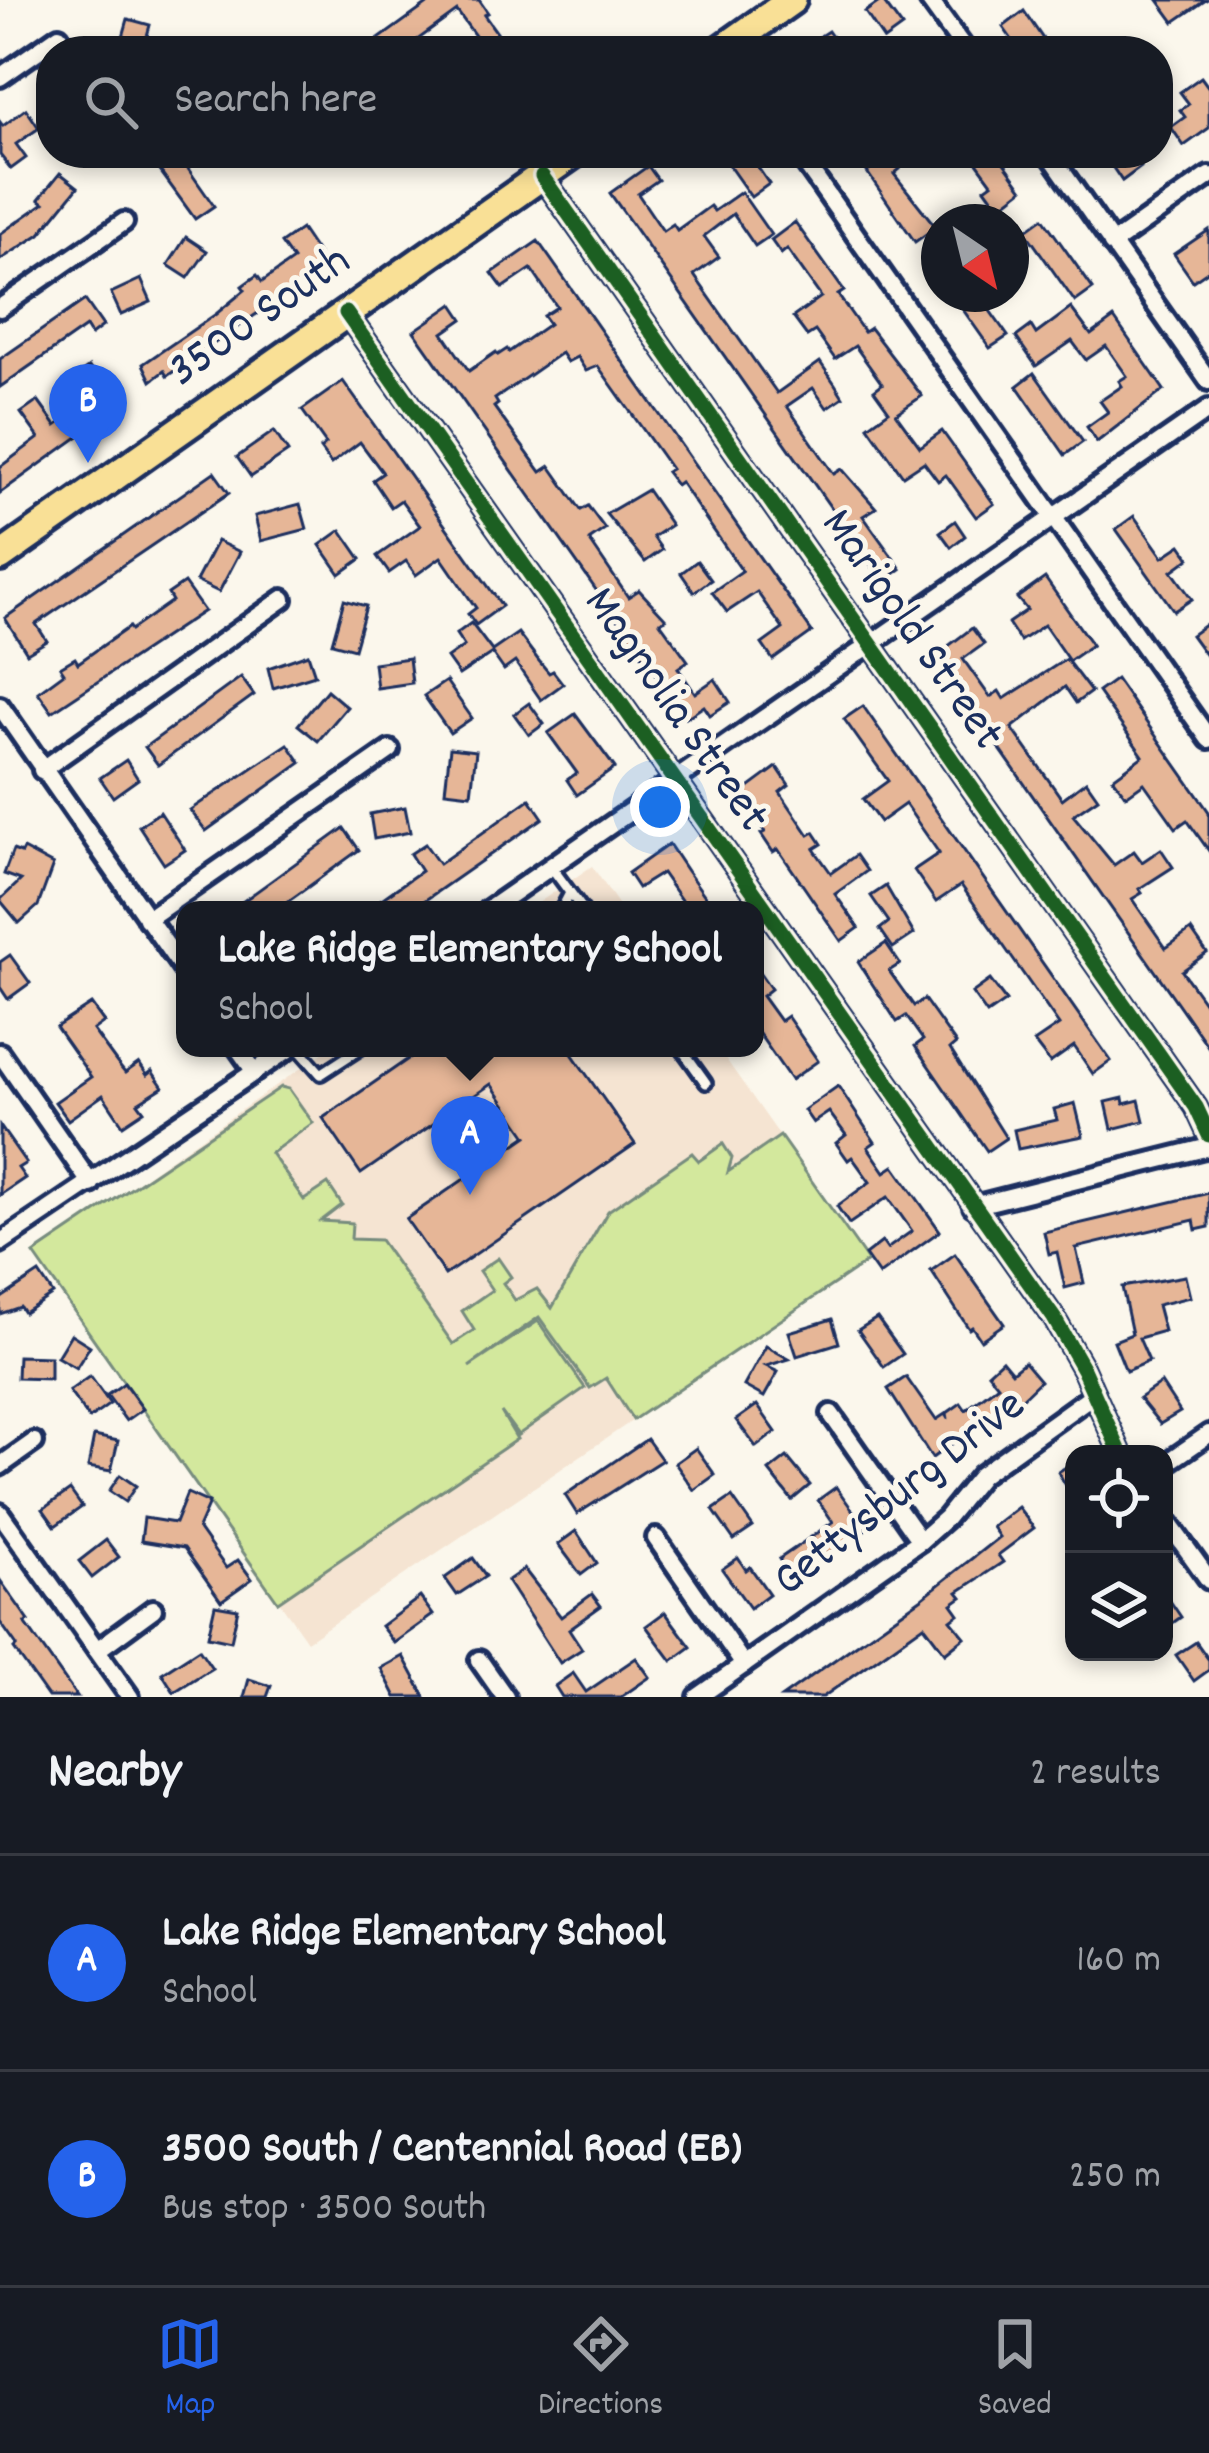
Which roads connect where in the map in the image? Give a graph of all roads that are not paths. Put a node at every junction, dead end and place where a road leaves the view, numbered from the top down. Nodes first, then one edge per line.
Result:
1 (792, 0) edge
2 (929, 0) edge
3 (742, 36) edge
4 (955, 36) edge
5 (36, 52) edge
6 (0, 77) edge
7 (553, 168) edge
8 (809, 168) edge
9 (1059, 168) edge
10 (542, 176) junction
11 (1209, 176) edge
12 (124, 222) dead end
13 (1112, 244) junction
14 (0, 308) edge
15 (346, 314) junction
16 (1209, 381) edge
17 (1209, 410) edge
18 (1054, 517) junction
19 (0, 556) edge
20 (283, 599) dead end
21 (872, 644) junction
22 (0, 706) edge
23 (1209, 739) edge
24 (389, 750) dead end
25 (42, 770) junction
26 (677, 782) junction
27 (552, 868) junction
28 (570, 893) junction
29 (506, 901) edge
30 (566, 901) edge
31 (576, 901) edge
32 (760, 901) edge
33 (764, 907) edge
34 (147, 919) junction
35 (176, 959) edge
36 (0, 1053) edge
37 (244, 1057) edge
38 (279, 1057) edge
39 (303, 1057) edge
40 (348, 1057) edge
41 (687, 1057) edge
42 (255, 1072) junction
43 (706, 1083) dead end
44 (1209, 1135) edge
45 (1209, 1147) edge
46 (91, 1184) junction
47 (973, 1206) junction
48 (0, 1243) edge
49 (1094, 1394) junction
50 (831, 1414) dead end
51 (1209, 1434) edge
52 (34, 1442) dead end
53 (1117, 1445) edge
54 (1173, 1459) edge
55 (0, 1466) edge
56 (0, 1513) edge
57 (1173, 1529) edge
58 (656, 1538) dead end
59 (920, 1541) junction
60 (1209, 1580) edge
61 (153, 1609) dead end
62 (97, 1650) junction
63 (478, 1660) dead end
64 (744, 1665) junction
65 (130, 1697) edge
66 (505, 1697) edge
67 (698, 1697) edge

1 - 3 main road
2 - 4 street
5 - 6 street
7 - 10 main road, 3500 South
8 - 18 street
9 - 13 street
10 - 15 main road, 3500 South
10 - 21 street, Marigold Street
11 - 13 street
12 - 14 street
13 - 16 street
15 - 19 main road, 3500 South
15 - 26 street, Magnolia Street
17 - 18 street
18 - 21 street
18 - 23 street
20 - 25 street
21 - 26 street
21 - 44 street, Marigold Street
22 - 25 street
24 - 34 street
25 - 34 street
26 - 27 street
26 - 32 street, Magnolia Street
27 - 28 lane
27 - 29 street
28 - 30 lane
28 - 31 lane
33 - 47 street, Magnolia Street
34 - 35 street
36 - 46 street
37 - 42 street
38 - 42 street
39 - 40 lane
41 - 43 lane
42 - 46 street
45 - 47 street
46 - 48 street
47 - 49 street, Magnolia Street
49 - 53 street, Magnolia Street
49 - 59 street, Gettysburg Drive
50 - 59 street
51 - 54 street
52 - 55 street
56 - 62 street
57 - 60 street
58 - 64 street
59 - 64 street, Gettysburg Drive
61 - 62 street
62 - 65 street
63 - 66 street
64 - 67 street, Gettysburg Drive

